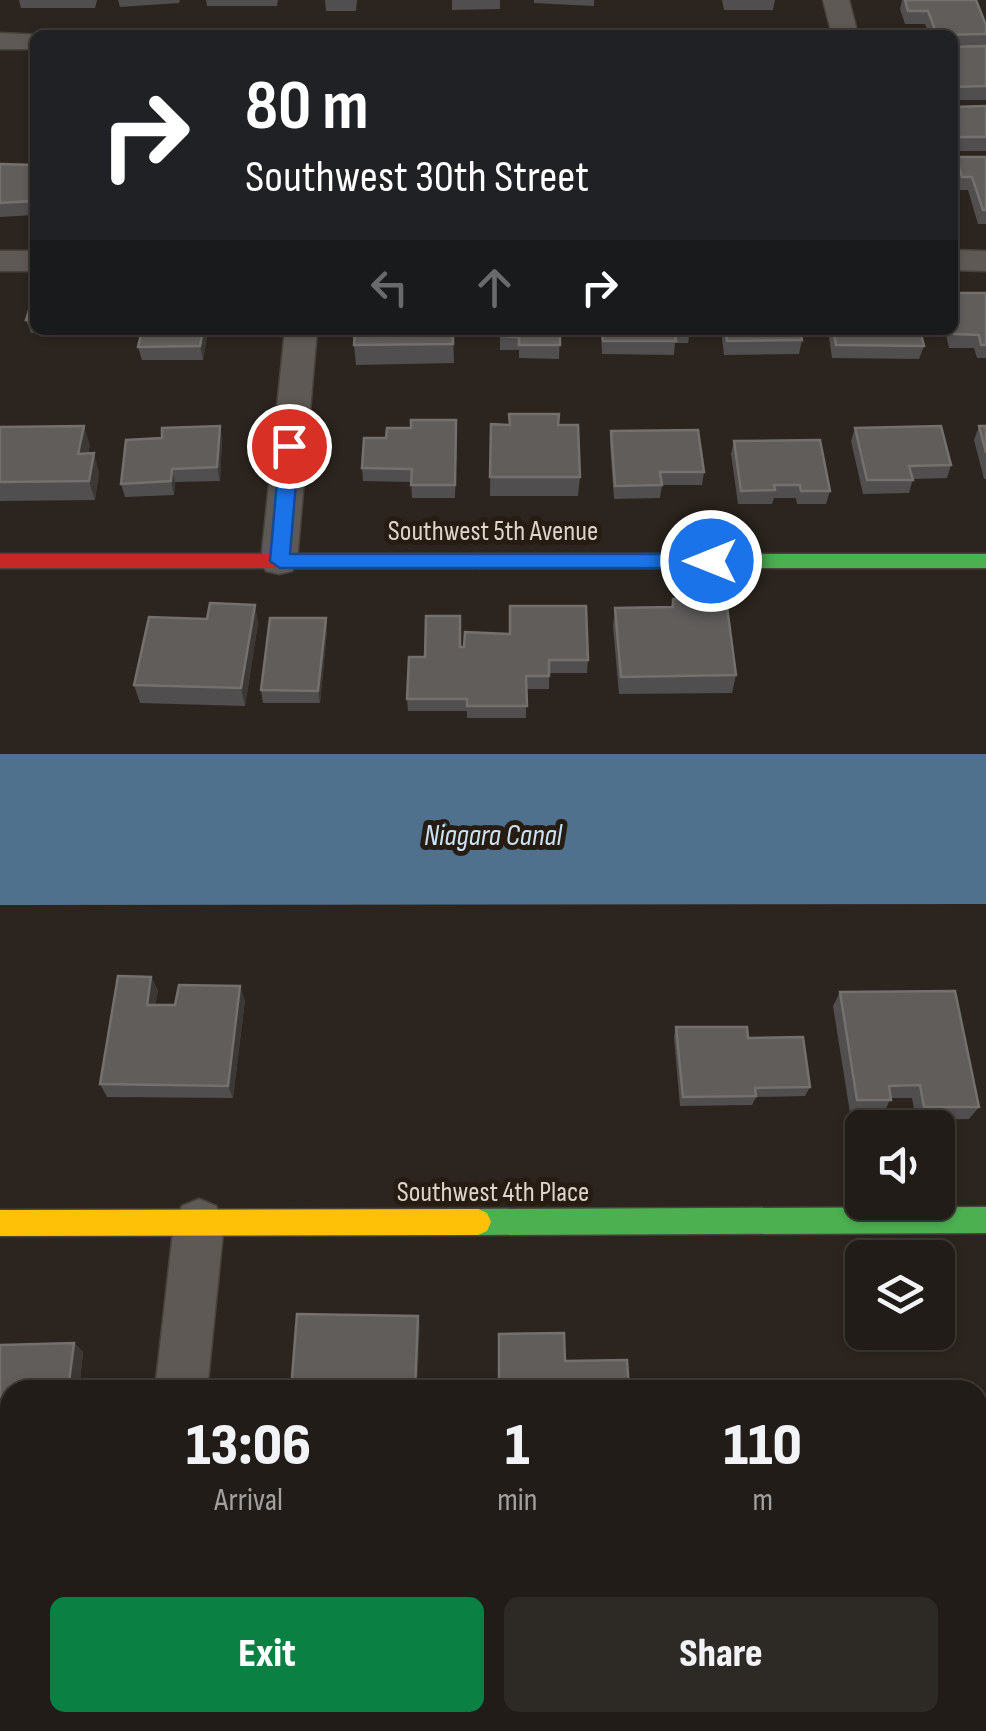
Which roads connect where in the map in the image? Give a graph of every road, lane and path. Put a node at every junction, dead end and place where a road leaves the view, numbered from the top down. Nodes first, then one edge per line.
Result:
1 (836, 0) edge
2 (844, 30) edge
3 (0, 41) edge
4 (30, 41) edge
5 (958, 260) edge
6 (986, 260) edge
7 (0, 261) edge
8 (30, 261) edge
9 (300, 335) edge
10 (0, 561) edge
11 (280, 561) junction
12 (986, 561) edge
13 (986, 1220) edge
14 (0, 1223) edge
15 (199, 1223) junction
16 (182, 1380) edge

1 - 2 street
3 - 4 street
5 - 6 street
7 - 8 street
9 - 11 street
10 - 11 street, Southwest 5th Avenue
11 - 12 street, Southwest 5th Avenue
13 - 15 street, Southwest 4th Place
14 - 15 street, Southwest 4th Place
15 - 16 street

